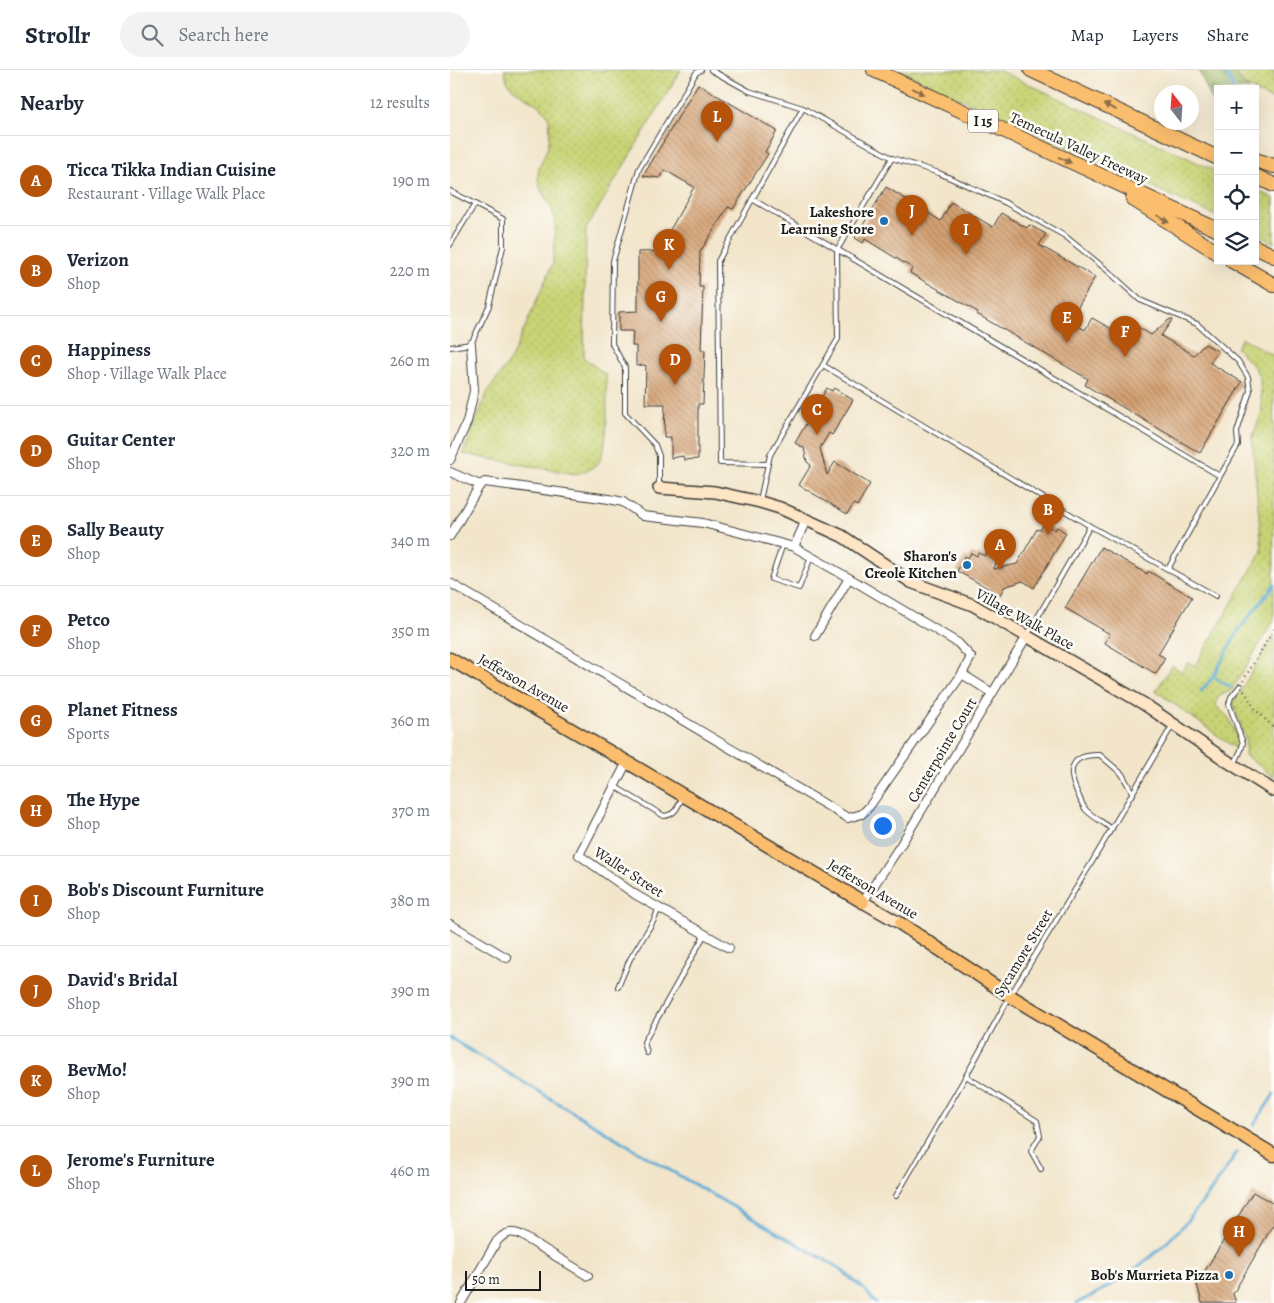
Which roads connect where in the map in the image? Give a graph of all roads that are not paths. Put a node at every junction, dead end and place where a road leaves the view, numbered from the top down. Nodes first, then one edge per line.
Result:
1 (701, 70) edge
2 (711, 70) edge
3 (874, 70) edge
4 (1031, 70) edge
5 (803, 108) junction
6 (1138, 121) junction
7 (1214, 146) edge
8 (1214, 156) edge
9 (892, 158) junction
10 (1259, 161) edge
11 (1274, 166) edge
12 (1093, 173) junction
13 (1259, 178) edge
14 (1274, 185) edge
15 (450, 191) edge
16 (752, 199) junction
17 (475, 204) junction
18 (1214, 228) edge
19 (450, 245) edge
20 (837, 250) junction
21 (1214, 250) edge
22 (1259, 250) edge
23 (1274, 256) edge
24 (1239, 265) edge
25 (1274, 285) edge
26 (471, 344) junction
27 (450, 347) edge
28 (823, 365) junction
29 (450, 460) edge
30 (768, 464) junction
31 (450, 472) edge
32 (1220, 476) junction
33 (480, 485) junction
34 (659, 488) joint
35 (760, 502) junction
36 (806, 520) junction
37 (1090, 526) junction
38 (450, 536) edge
39 (783, 544) junction
40 (794, 547) junction
41 (812, 556) junction
42 (1168, 569) junction
43 (849, 578) junction
44 (450, 583) edge
45 (1216, 596) dead end
46 (815, 636) dead end
47 (1027, 636) junction
48 (450, 659) edge
49 (962, 674) junction
50 (1240, 686) road end
51 (992, 693) junction
52 (1173, 724) junction
53 (627, 762) junction
54 (1234, 765) junction
55 (614, 786) junction
56 (1274, 791) edge
57 (1132, 794) junction
58 (684, 796) junction
59 (1112, 829) junction
60 (863, 902) junction
61 (659, 908) junction
62 (450, 924) edge
63 (901, 924) joint
64 (705, 934) junction
65 (729, 948) dead end
66 (506, 958) dead end
67 (618, 987) dead end
68 (1010, 996) junction
69 (647, 1053) dead end
70 (966, 1076) junction
71 (1274, 1155) edge
72 (1041, 1169) dead end
73 (896, 1196) dead end
74 (588, 1276) dead end
75 (461, 1303) edge

1 - 34 lane
2 - 5 lane
3 -> 12 highway, Temecula Valley Freeway / I 15
6 -> 4 highway
5 - 9 lane
5 - 16 lane
6 - 7 highway
6 - 8 highway
9 - 20 lane
9 - 32 lane
10 - 11 highway
12 - 18 highway, Temecula Valley Freeway / I 15
12 -> 21 highway
13 - 14 highway
15 - 17 lane
16 - 20 lane
16 - 30 lane
17 - 19 lane
17 - 26 lane
20 - 28 lane
20 - 32 lane
22 - 23 highway
24 - 25 highway
26 - 27 lane
26 - 29 street
28 - 30 lane
28 - 37 lane
30 - 35 lane
31 - 33 street
32 - 42 lane
33 - 38 street
33 - 39 street
34 - 35 street, Village Walk Place
35 - 36 street, Village Walk Place
36 - 40 street
36 - 47 street, Village Walk Place
37 - 42 lane
37 - 47 lane
39 - 40 street
39 - 41 lane
40 - 41 street
41 - 43 street
42 - 45 lane
43 - 46 street
43 - 49 street
44 - 49 street
47 - 51 street, Centerpointe Court
47 - 52 street, Village Walk Place
48 - 53 main road, Jefferson Avenue
49 - 51 street
50 - 54 lane
51 - 60 street, Centerpointe Court
52 - 54 street, Village Walk Place
52 - 57 lane, Sycamore Street
53 - 55 street, Waller Street
53 - 58 main road, Jefferson Avenue
54 - 56 street, Village Walk Place
55 - 58 lane
55 - 61 street, Waller Street
57 - 59 lane, Sycamore Street
57 - 59 lane
58 - 60 main road, Jefferson Avenue
59 - 68 lane, Sycamore Street
60 - 63 street, Jefferson Avenue
61 - 64 street, Waller Street
61 - 67 lane
62 - 66 street
63 - 68 main road, Jefferson Avenue
64 - 65 street, Waller Street
64 - 69 lane
68 - 70 lane, Sycamore Street
68 - 71 main road, Jefferson Avenue
70 - 72 lane
70 - 73 lane, Sycamore Street
74 - 75 street

